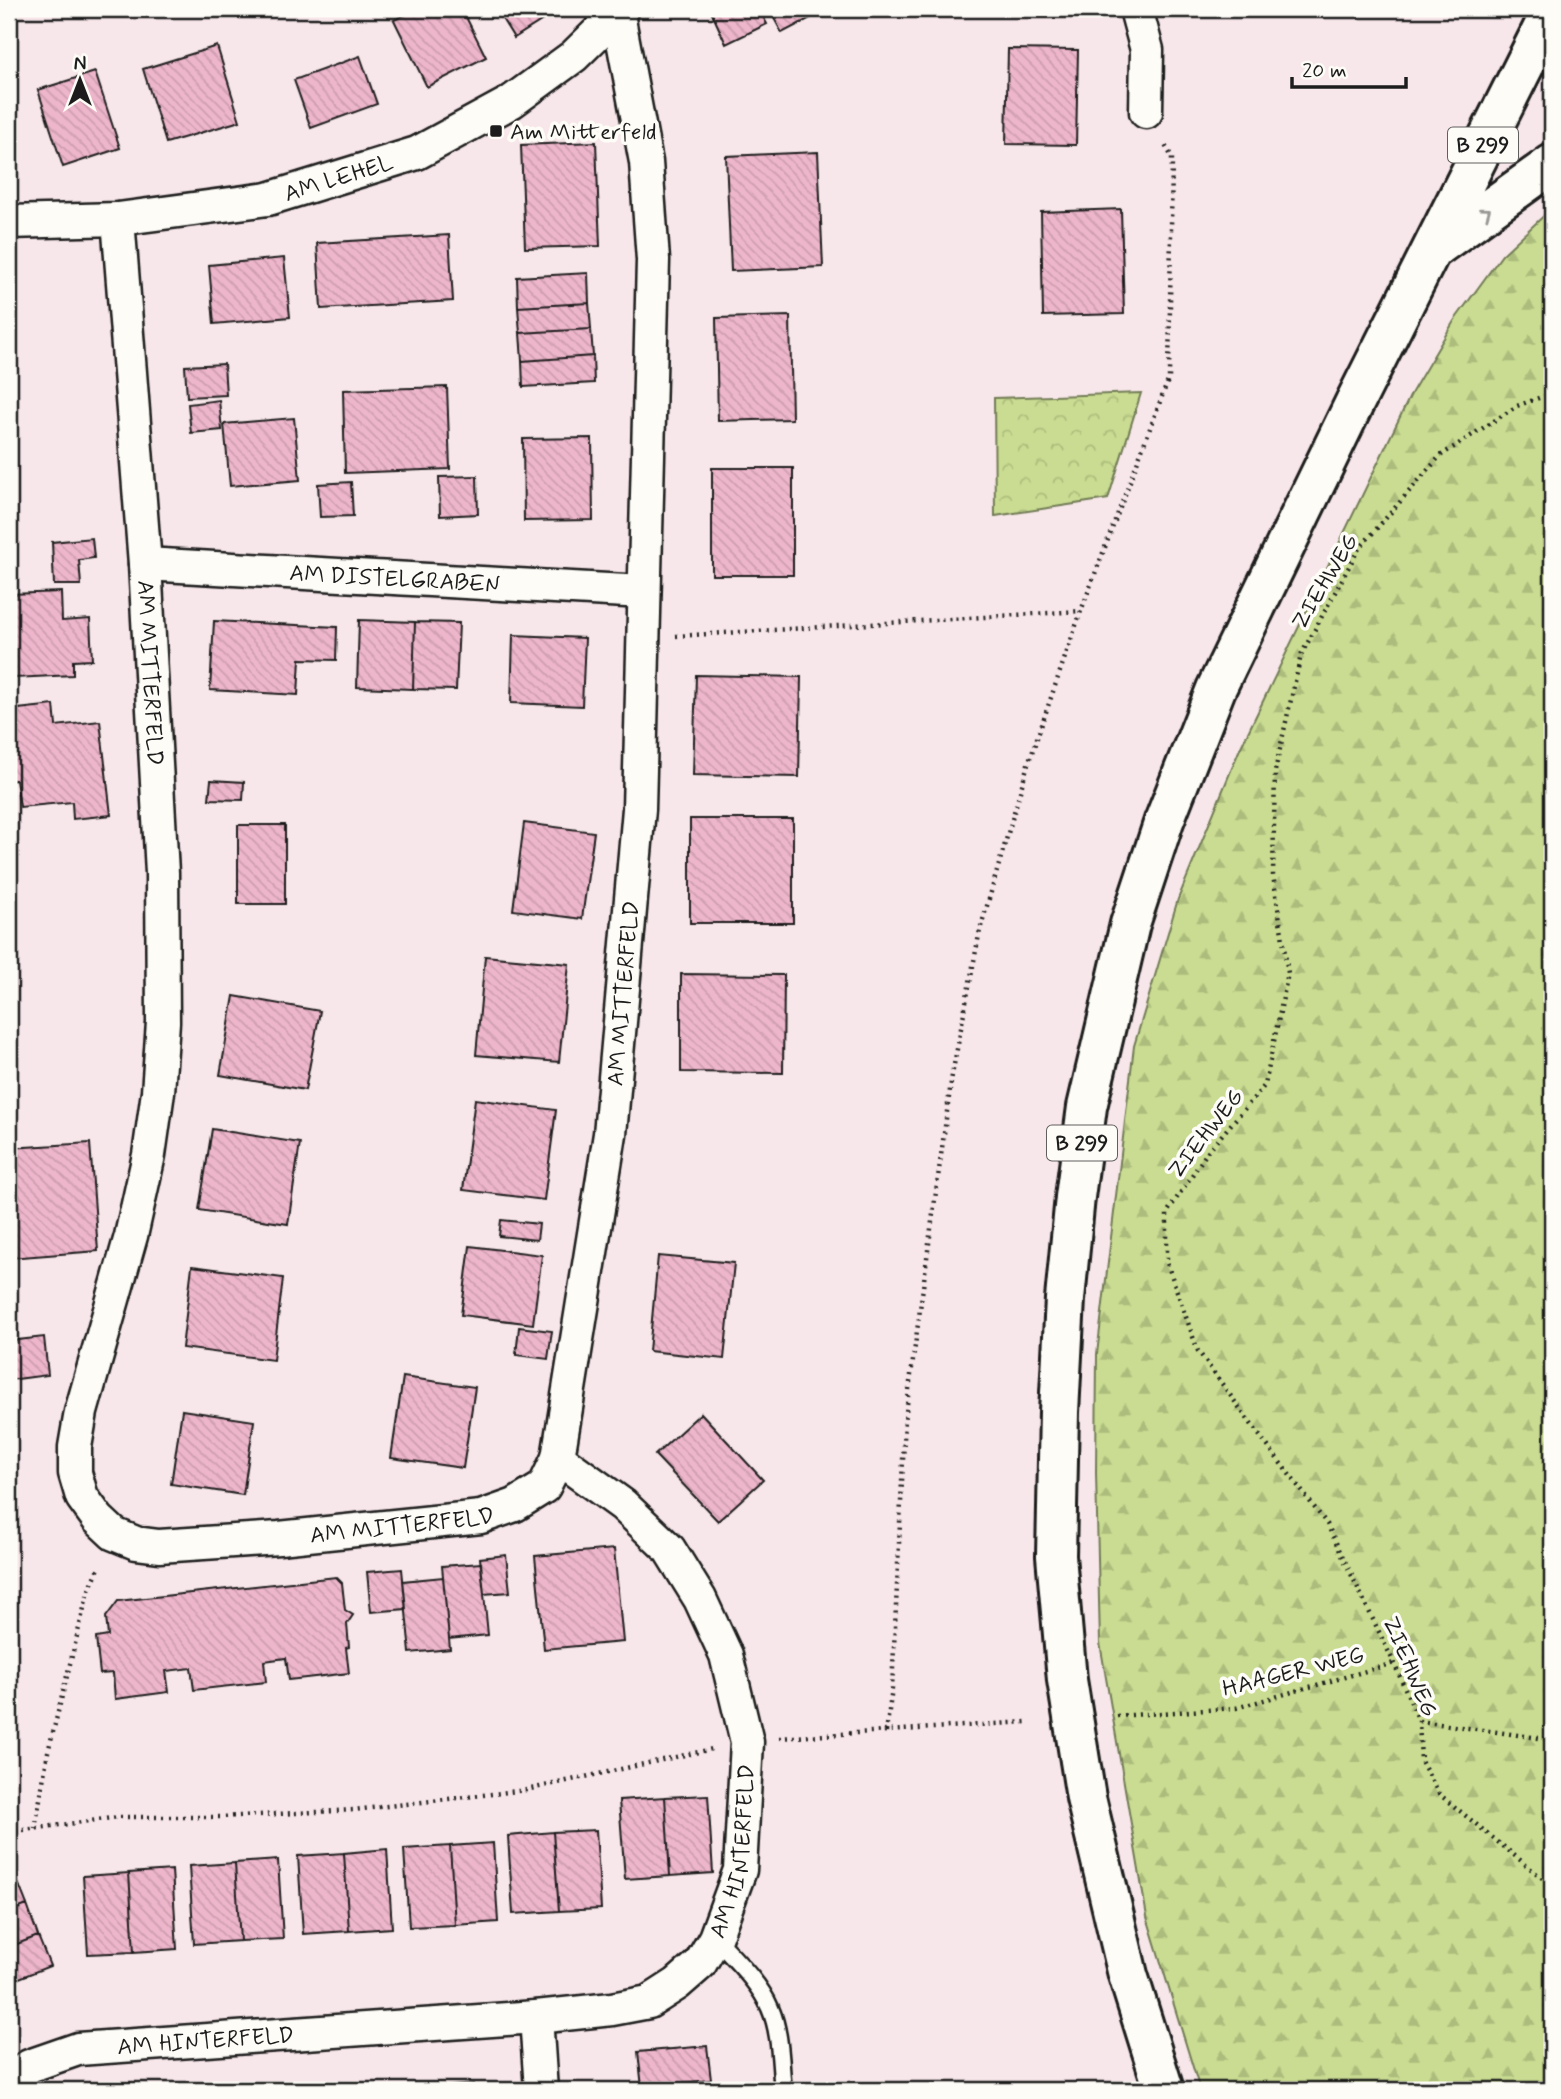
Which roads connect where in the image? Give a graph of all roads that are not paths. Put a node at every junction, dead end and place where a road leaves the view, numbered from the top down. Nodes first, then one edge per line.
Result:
1 (1136, 9) edge
2 (619, 11) edge
3 (1542, 19) edge
4 (1146, 112) road end
5 (1552, 164) edge
6 (118, 219) junction
7 (9, 222) edge
8 (1430, 251) junction
9 (145, 564) junction
10 (644, 592) junction
11 (558, 1458) junction
12 (715, 1938) junction
13 (536, 2017) junction
14 (9, 2083) edge
15 (541, 2090) edge
16 (783, 2090) edge
17 (1164, 2090) edge

1 - 4 street
2 - 6 street, AM LEHEL
2 - 10 street, AM MITTERFELD
3 - 8 main road, B 299
8 -> 5 main road
6 - 7 street, AM LEHEL
6 - 9 street, AM MITTERFELD
8 - 17 main road, B 299
9 - 10 street, AM DISTELGRABEN
9 - 11 street, AM MITTERFELD
10 - 11 street, AM MITTERFELD
11 - 12 street, AM HINTERFELD
12 - 13 street, AM HINTERFELD
12 - 16 lane
13 - 14 street, AM HINTERFELD
13 - 15 street

